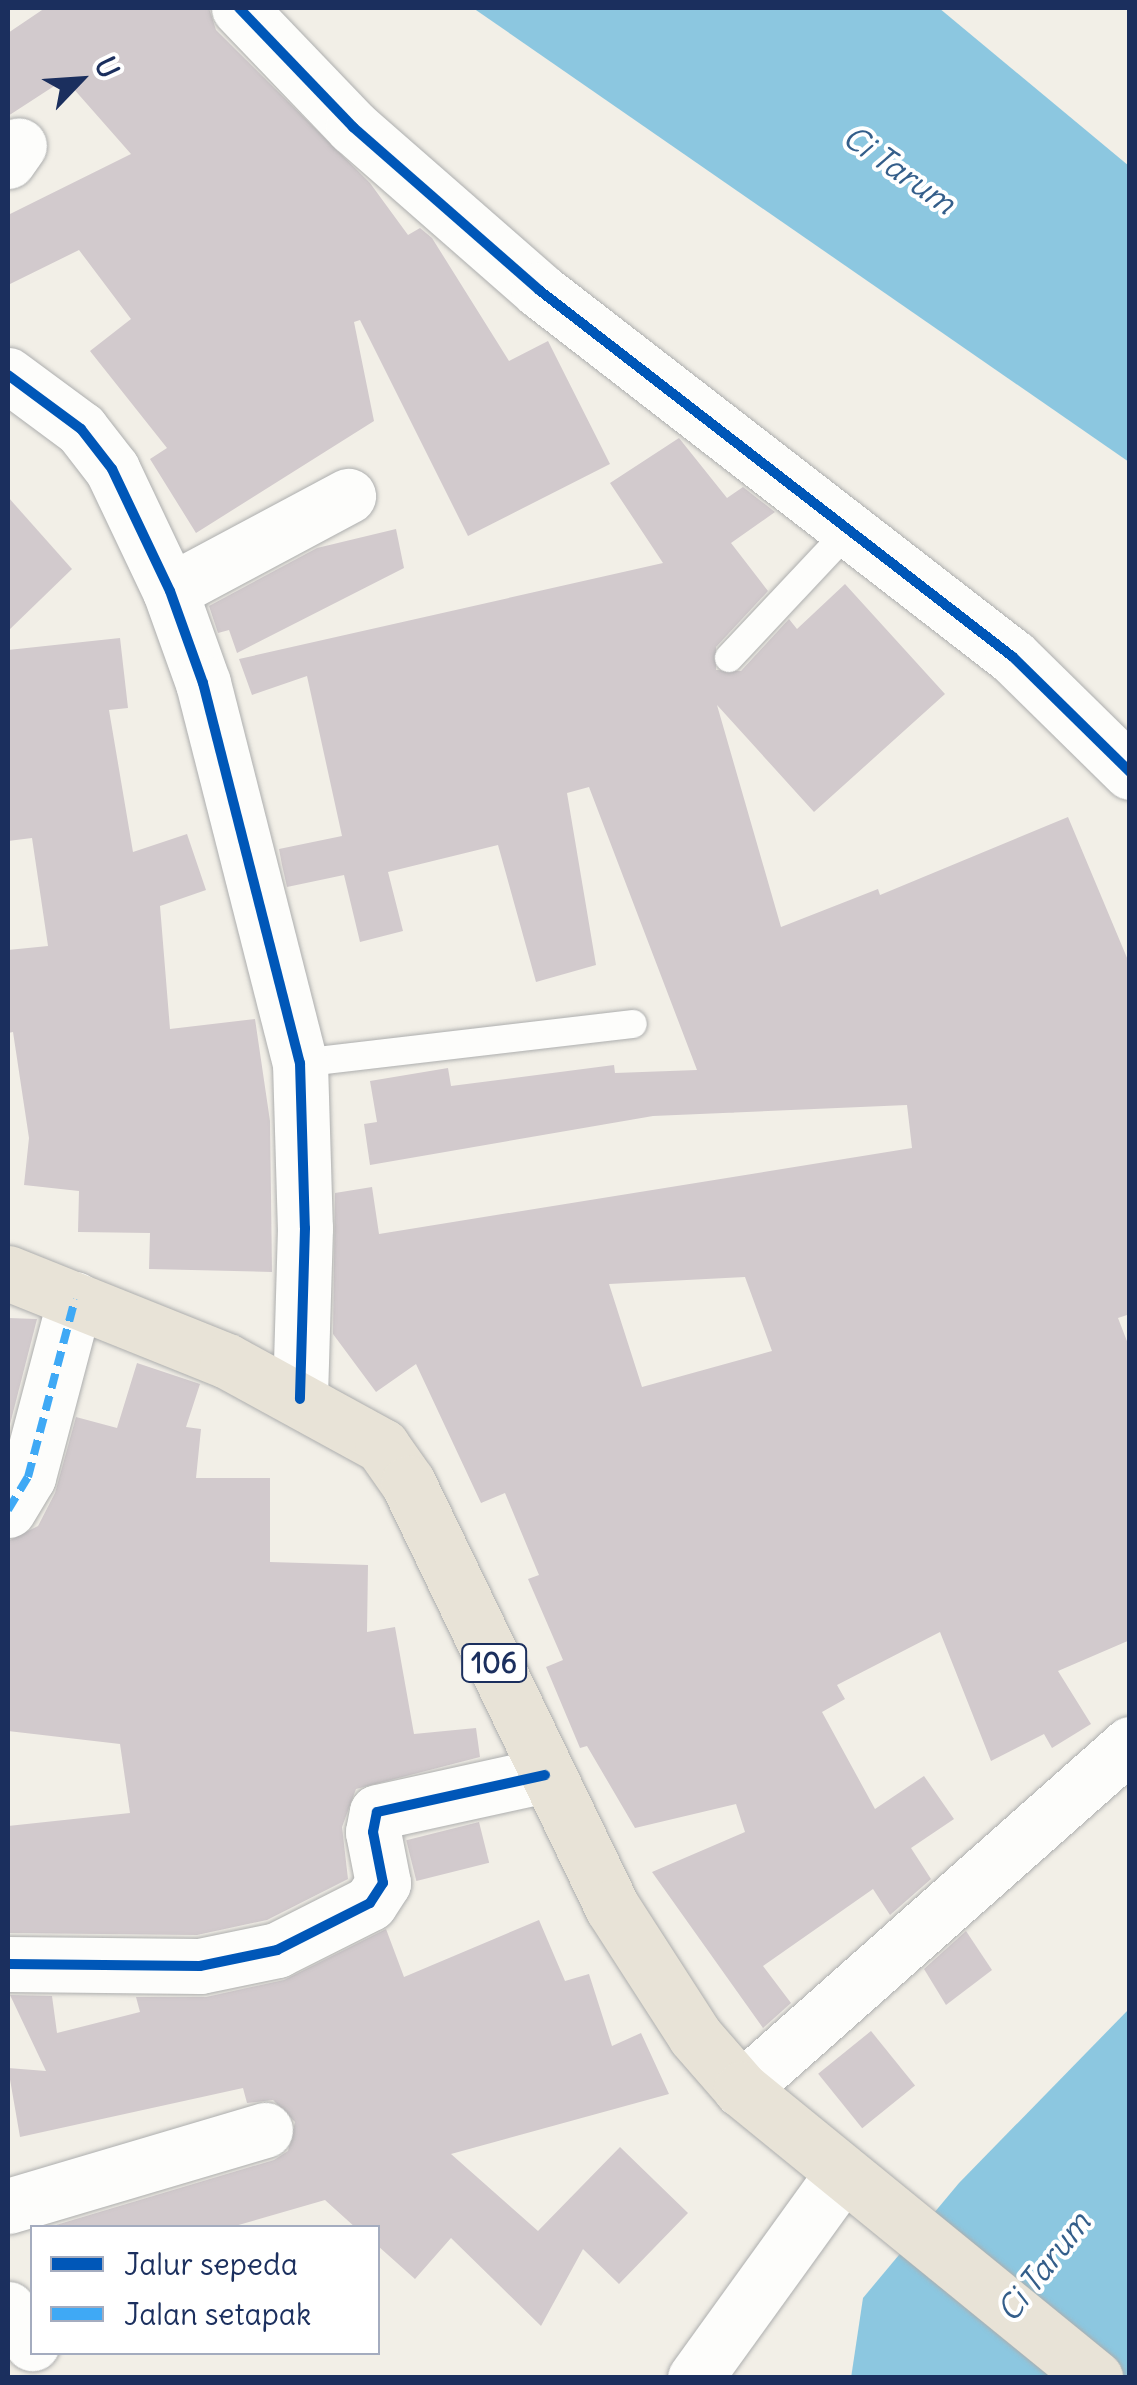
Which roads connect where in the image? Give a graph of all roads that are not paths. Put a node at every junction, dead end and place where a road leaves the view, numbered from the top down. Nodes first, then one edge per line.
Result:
1 (240, 8) edge
2 (8, 375) edge
3 (348, 496) dead end
4 (851, 528) junction
5 (170, 591) junction
6 (729, 658) dead end
7 (1130, 772) edge
8 (633, 1024) dead end
9 (300, 1063) junction
10 (8, 1273) edge
11 (75, 1299) junction
12 (300, 1399) junction
13 (8, 1510) edge
14 (1130, 1744) edge
15 (545, 1775) junction
16 (8, 1964) edge
17 (742, 2089) junction
18 (266, 2130) dead end
19 (854, 2185) junction
20 (8, 2206) edge
21 (8, 2308) edge
22 (30, 2340) edge
23 (41, 2355) edge
24 (57, 2378) edge
25 (694, 2378) edge
26 (1095, 2378) edge

1 - 4 street
2 - 5 street
3 - 5 street
4 - 6 lane
4 - 7 street
5 - 9 street
8 - 9 lane
9 - 12 street
10 - 11 main road, 106
11 - 12 main road, 106
11 - 13 street
12 - 15 main road, 106
14 - 17 street
15 - 16 street
15 - 17 main road, 106
17 - 19 main road, 106
18 - 20 street
19 - 25 street
19 - 26 main road, 106
21 - 22 street
23 - 24 street

